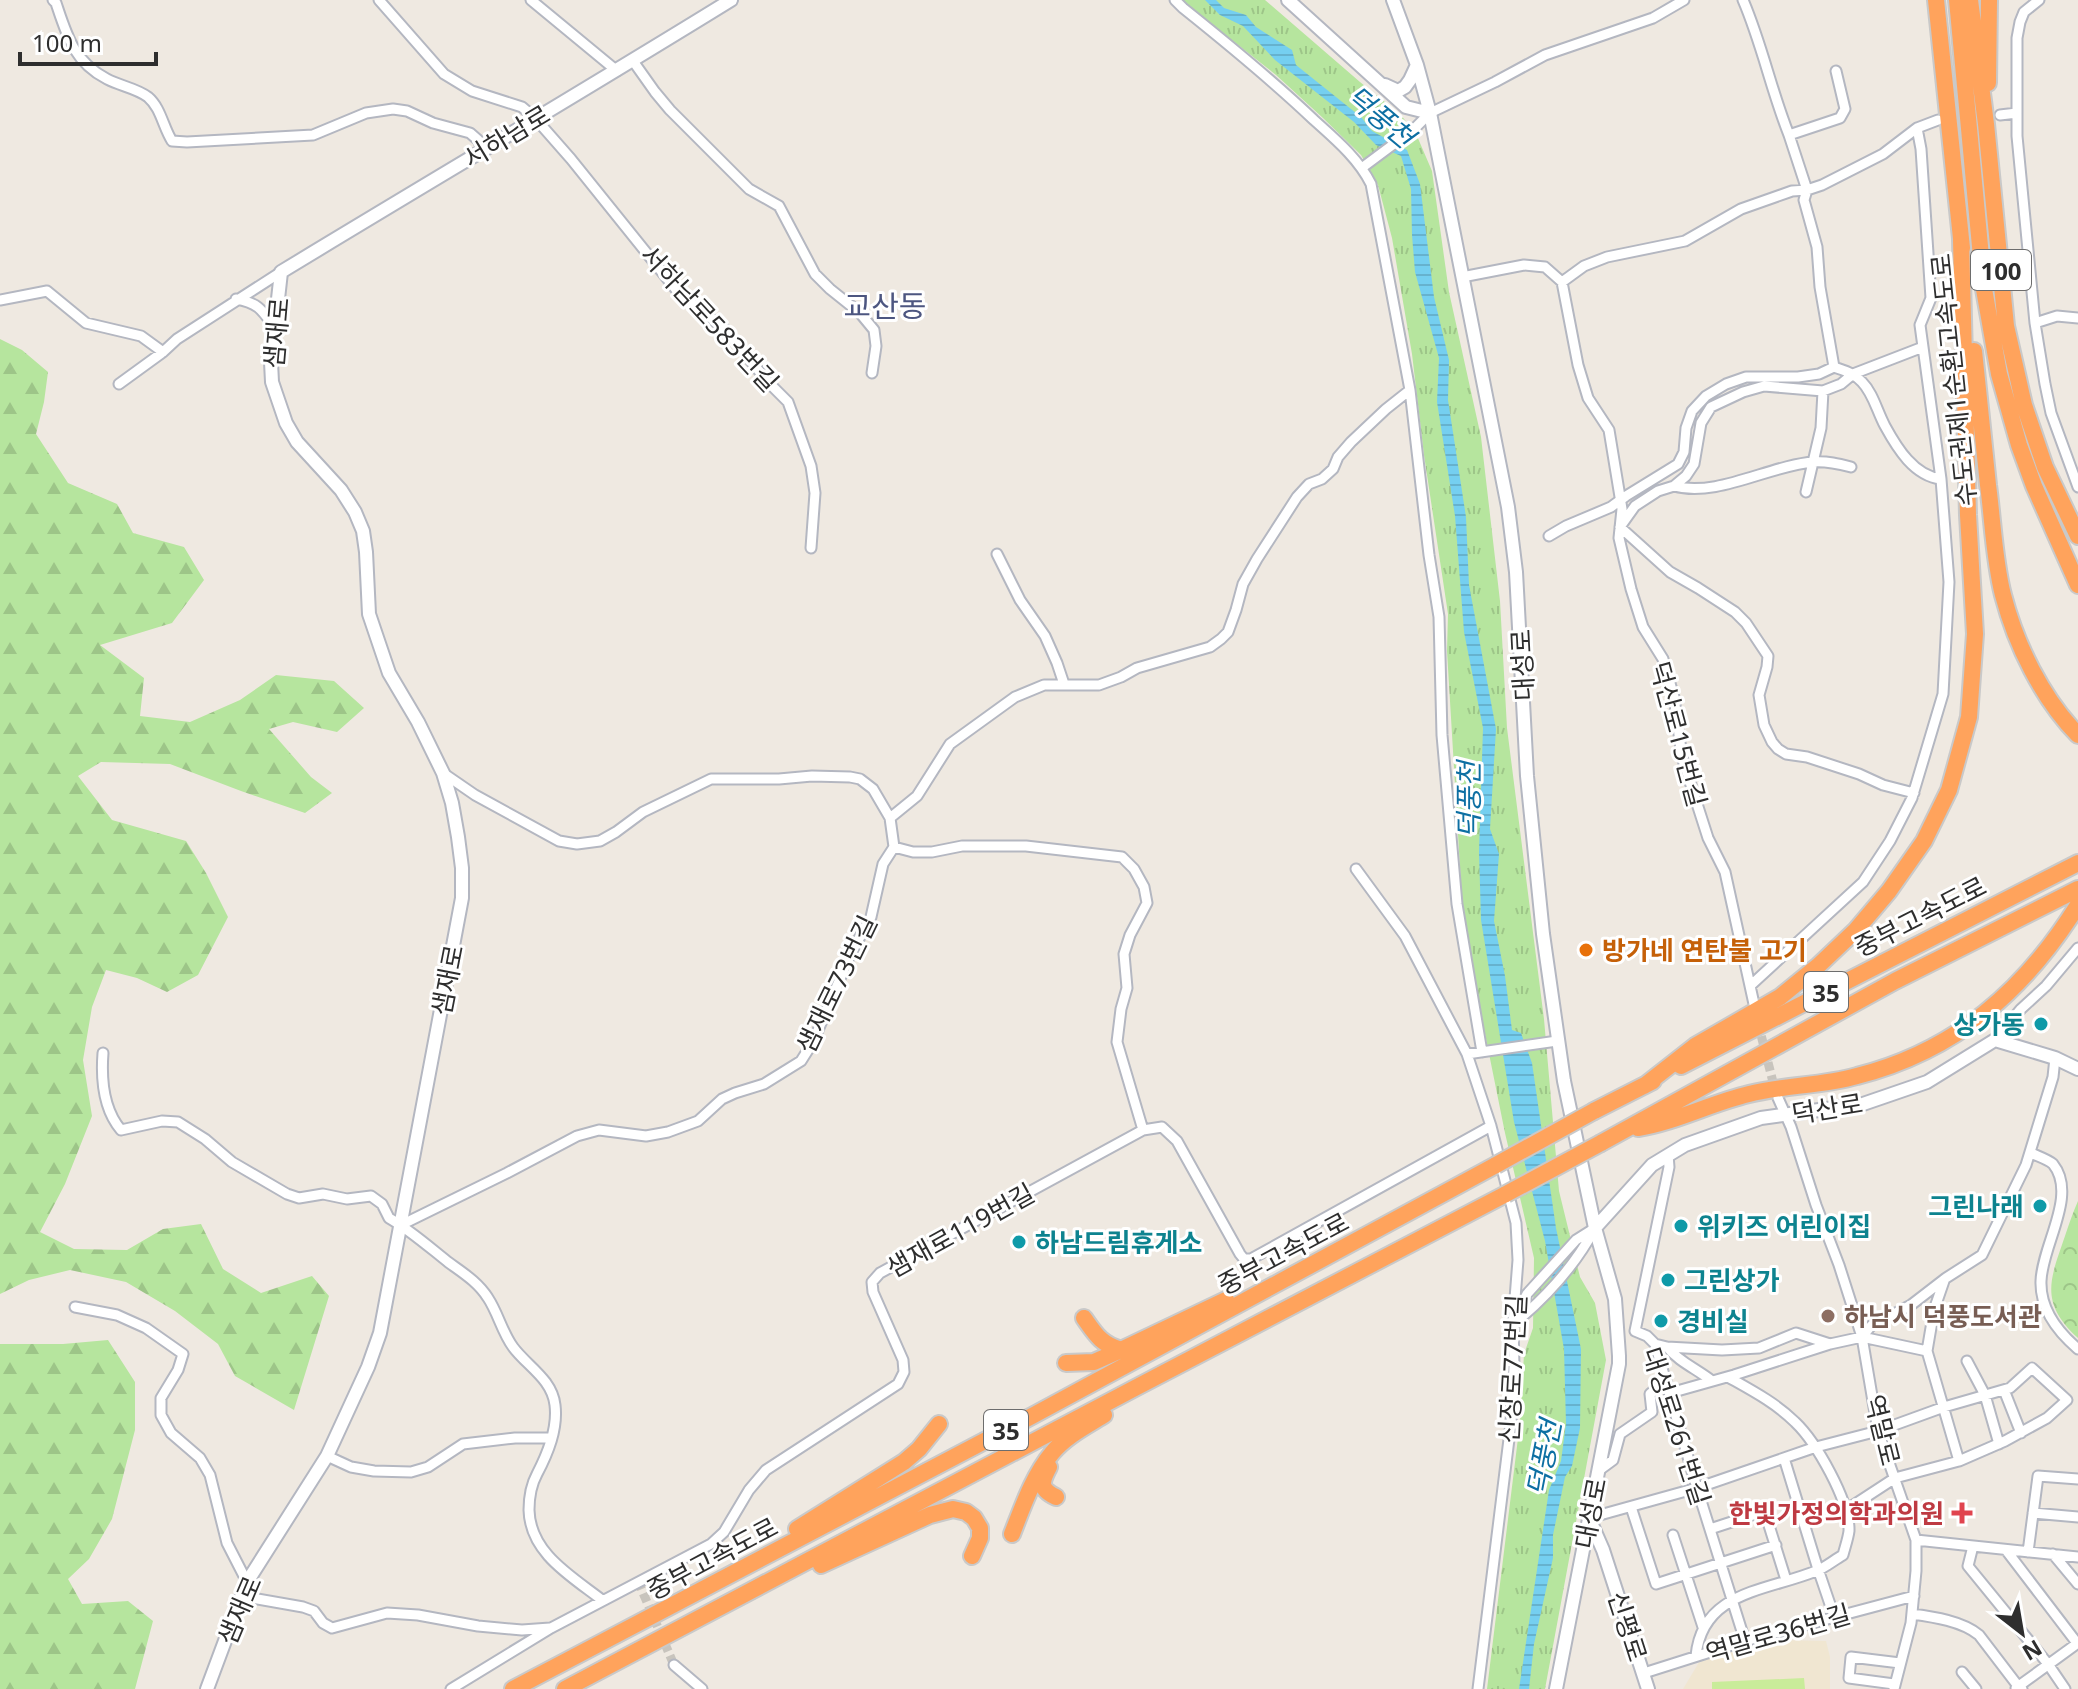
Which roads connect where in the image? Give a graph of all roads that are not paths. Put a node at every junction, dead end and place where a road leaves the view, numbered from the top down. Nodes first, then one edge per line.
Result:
1 (53, 0) edge
2 (379, 0) edge
3 (531, 0) edge
4 (731, 0) edge
5 (1175, 0) edge
6 (1288, 0) edge
7 (1393, 0) edge
8 (1684, 0) edge
9 (1743, 0) edge
10 (1936, 0) edge
11 (1957, 0) edge
12 (1970, 0) edge
13 (1989, 0) edge
14 (2039, 0) edge
15 (633, 61) junction
16 (1417, 65) junction
17 (617, 71) junction
18 (1836, 71) dead end
19 (1379, 82) junction
20 (1430, 113) junction
21 (2017, 113) junction
22 (535, 118) junction
23 (1938, 120) dead end
24 (1993, 120) junction
25 (1917, 128) junction
26 (1789, 135) junction
27 (483, 149) junction
28 (1363, 167) junction
29 (1807, 190) junction
30 (1961, 240) junction
31 (281, 272) junction
32 (1462, 277) junction
33 (1562, 282) junction
34 (236, 299) junction
35 (0, 300) edge
36 (2078, 318) edge
37 (2035, 323) junction
38 (275, 328) junction
39 (1923, 347) junction
40 (163, 352) junction
41 (1834, 367) junction
42 (872, 373) dead end
43 (1853, 374) junction
44 (119, 384) dead end
45 (1410, 390) junction
46 (1823, 391) junction
47 (1812, 462) junction
48 (1851, 467) dead end
49 (1941, 479) junction
50 (1674, 486) junction
51 (2078, 487) edge
52 (1806, 492) dead end
53 (1621, 500) junction
54 (1620, 527) junction
55 (1549, 536) dead end
56 (2078, 536) edge
57 (811, 548) dead end
58 (997, 554) dead end
59 (2078, 585) edge
60 (1064, 684) junction
61 (2073, 730) edge
62 (443, 773) junction
63 (1914, 793) junction
64 (890, 818) junction
65 (894, 847) junction
66 (2078, 863) edge
67 (1356, 869) dead end
68 (2078, 889) edge
69 (2078, 905) edge
70 (2078, 948) edge
71 (1750, 986) junction
72 (1754, 1004) dead end
73 (1995, 1040) junction
74 (1557, 1041) junction
75 (1486, 1052) junction
76 (103, 1053) dead end
77 (1467, 1054) junction
78 (2055, 1058) junction
79 (2078, 1069) edge
80 (1644, 1086) junction
81 (1778, 1098) tunnel mouth
82 (1785, 1115) junction
83 (1491, 1126) junction
84 (1143, 1130) junction
85 (1624, 1130) junction
86 (2031, 1153) junction
87 (1668, 1155) junction
88 (401, 1225) junction
89 (1595, 1228) junction
90 (1309, 1266) junction
91 (1946, 1278) junction
92 (75, 1307) dead end
93 (1084, 1318) dead end
94 (1513, 1324) junction
95 (1635, 1331) junction
96 (1618, 1337) junction
97 (1862, 1337) junction
98 (1655, 1344) junction
99 (1830, 1344) junction
100 (1667, 1347) junction
101 (2078, 1349) edge
102 (1121, 1350) junction
103 (1927, 1351) junction
104 (1967, 1361) dead end
105 (1066, 1363) dead end
106 (1728, 1377) junction
107 (1666, 1380) junction
108 (1712, 1381) junction
109 (1135, 1388) junction
110 (2004, 1390) junction
111 (1670, 1393) junction
112 (1985, 1395) junction
113 (1944, 1407) junction
114 (939, 1424) dead end
115 (1081, 1429) junction
116 (1878, 1431) junction
117 (2021, 1433) junction
118 (552, 1438) junction
119 (1999, 1444) junction
120 (1816, 1447) junction
121 (327, 1456) junction
122 (1784, 1458) junction
123 (1959, 1461) junction
124 (1598, 1471) junction
125 (1895, 1478) junction
126 (2078, 1479) edge
127 (1697, 1488) junction
128 (1056, 1497) dead end
129 (1631, 1507) junction
130 (1846, 1510) junction
131 (2033, 1513) junction
132 (2078, 1517) edge
133 (1589, 1518) junction
134 (1710, 1529) junction
135 (1012, 1534) dead end
136 (1673, 1535) dead end
137 (1916, 1540) junction
138 (789, 1545) junction
139 (1776, 1545) junction
140 (1973, 1546) junction
141 (2006, 1550) junction
142 (2028, 1552) junction
143 (2053, 1554) junction
144 (972, 1556) dead end
145 (2078, 1557) edge
146 (1720, 1562) junction
147 (800, 1565) junction
148 (1818, 1571) junction
149 (1685, 1574) junction
150 (1786, 1580) junction
151 (247, 1582) junction
152 (2078, 1584) edge
153 (241, 1596) junction
154 (1914, 1596) junction
155 (602, 1600) junction
156 (1732, 1600) junction
157 (1912, 1614) junction
158 (1834, 1616) junction
159 (1703, 1627) junction
160 (551, 1628) junction
161 (1745, 1641) junction
162 (2078, 1643) edge
163 (1696, 1656) junction
164 (1900, 1663) junction
165 (2048, 1664) junction
166 (674, 1665) tunnel mouth
167 (1962, 1672) dead end
168 (1644, 1673) junction
169 (1894, 1686) edge
170 (2018, 1688) edge
171 (207, 1689) edge
172 (451, 1689) edge
173 (513, 1689) edge
174 (565, 1689) edge
175 (702, 1689) edge
176 (1478, 1689) edge
177 (1556, 1689) edge
178 (1648, 1689) edge
179 (1976, 1689) edge
180 (2065, 1689) edge

1 - 27 street
2 - 22 street
3 - 17 street
4 - 15 street, 서하남로
5 - 28 street
6 - 19 street
7 - 16 street, 대성로
8 - 20 street
9 - 26 street
10 - 30 highway, 수도권제1순환고속도로 / 100
11 - 59 highway
12 - 24 highway, 100
13 - 24 highway
14 - 21 street
15 - 17 street, 서하남로
15 - 42 street
16 - 19 street
16 - 20 street, 대성로
17 - 22 street, 서하남로
18 - 26 street
19 - 20 street
20 - 28 street
20 - 32 street, 대성로
21 - 24 street
21 - 37 street
22 - 27 street, 서하남로
22 - 57 street, 서하남로583번길
23 - 25 street
24 - 56 highway, 100
25 - 29 street
25 - 39 street
26 - 29 street
27 - 31 street, 서하남로
28 - 45 street
29 - 33 street
29 - 41 street
30 - 61 highway, 수도권제1순환고속도로 / 100
30 - 80 highway
31 - 34 street
31 - 38 street, 샘재로
32 - 33 street
32 - 74 street, 대성로
33 - 53 street, 덕산로15번길
34 - 38 street
34 - 40 street
35 - 40 street
36 - 37 street
37 - 51 street
38 - 62 street, 샘재로
39 - 43 street
39 - 49 street
40 - 44 street
41 - 43 street
41 - 53 street
43 - 46 street
43 - 49 street
45 - 60 street
45 - 75 street
46 - 47 street
46 - 50 street
47 - 48 street
47 - 50 street
47 - 52 street
49 - 63 street
50 - 54 street
53 - 54 street, 덕산로15번길
53 - 55 street
54 - 63 street
54 - 71 street, 덕산로15번길
58 - 60 street
60 - 64 street
62 - 64 street
62 - 88 street, 샘재로
63 - 71 street
64 - 65 street
65 - 84 street
65 - 88 street, 샘재로73번길
66 - 80 highway, 중부고속도로 / 35
67 - 77 street, 신장로77번길
68 - 85 highway, 중부고속도로 / 35
69 - 85 highway
70 - 73 street
71 - 72 street, 덕산로15번길
73 - 78 street
73 - 82 street, 덕산로
74 - 75 street
74 - 89 street, 대성로
75 - 77 street
76 - 88 street
77 - 83 street, 신장로77번길
78 - 79 street
78 - 86 street
80 - 90 highway, 중부고속도로 / 35, bridge
81 - 82 street
82 - 87 street, 덕산로
82 - 97 street, 역말로
83 - 84 street
83 - 94 street, 신장로77번길
84 - 155 street, 샘재로119번길
85 - 109 highway, 중부고속도로 / 35, bridge
86 - 91 street
86 - 101 street
87 - 89 street, 덕산로
87 - 95 street
88 - 118 street
88 - 121 street, 샘재로
89 - 94 street
89 - 94 street
89 - 96 street, 대성로
90 - 102 highway
90 - 138 highway, 중부고속도로 / 35
91 - 97 street
91 - 103 street
92 - 151 street
93 - 102 highway
94 - 176 street, 신장로77번길
95 - 96 street
95 - 98 street, 대성로261번길
96 - 124 street, 대성로
97 - 99 street
97 - 103 street
97 - 116 street, 역말로
98 - 100 street
98 - 107 street, 대성로261번길
99 - 100 street
99 - 106 street
100 - 108 street
102 - 105 highway
103 - 113 street
104 - 112 street
106 - 108 street
106 - 120 street
107 - 111 street, 대성로261번길
107 - 124 street
108 - 111 street
109 - 115 highway
109 - 147 highway, 중부고속도로 / 35
110 - 112 street
110 - 117 street
110 - 117 street
111 - 127 street, 대성로261번길
112 - 113 street
112 - 119 street
113 - 116 street
113 - 123 street
114 - 138 highway
115 - 128 highway
115 - 135 highway
116 - 120 street
116 - 125 street, 역말로
117 - 119 street
118 - 121 street
118 - 155 street
119 - 123 street
120 - 122 street
120 - 130 street
121 - 151 street, 샘재로
122 - 127 street
122 - 148 street
123 - 125 street
124 - 133 street, 대성로
125 - 130 street
125 - 137 street, 역말로
126 - 131 street
127 - 129 street
127 - 134 street, 대성로261번길
129 - 133 street
129 - 149 street
130 - 148 street
131 - 132 street
131 - 142 street
133 - 168 street, 신평로
133 - 177 street, 대성로
134 - 139 street, 대성로261번길
134 - 146 street, 대성로261번길
136 - 149 street
137 - 140 street
137 - 154 street, 역말로
138 - 173 highway, 중부고속도로 / 35
139 - 146 street
139 - 150 street
140 - 141 street
140 - 165 street
141 - 142 street
141 - 162 street
142 - 143 street
143 - 145 street
143 - 152 street
144 - 147 highway
146 - 149 street
146 - 156 street, 대성로261번길
147 - 174 highway, 중부고속도로 / 35
148 - 150 street
148 - 158 street
149 - 159 street
150 - 156 street
151 - 153 street, 샘재로
153 - 160 street
153 - 171 street, 샘재로
154 - 157 street, 역말로
154 - 158 street, 역말로36번길
155 - 160 street, 샘재로119번길
156 - 159 street
156 - 161 street, 대성로261번길
157 - 164 street, 역말로
157 - 170 street
158 - 161 street, 역말로36번길
159 - 163 street
160 - 172 street, 샘재로119번길
161 - 163 street, 역말로36번길
162 - 165 street
163 - 168 street, 역말로36번길
164 - 169 street, 역말로
164 - 169 street
165 - 170 street
165 - 180 street
166 - 175 street
167 - 179 street
168 - 178 street, 신평로

